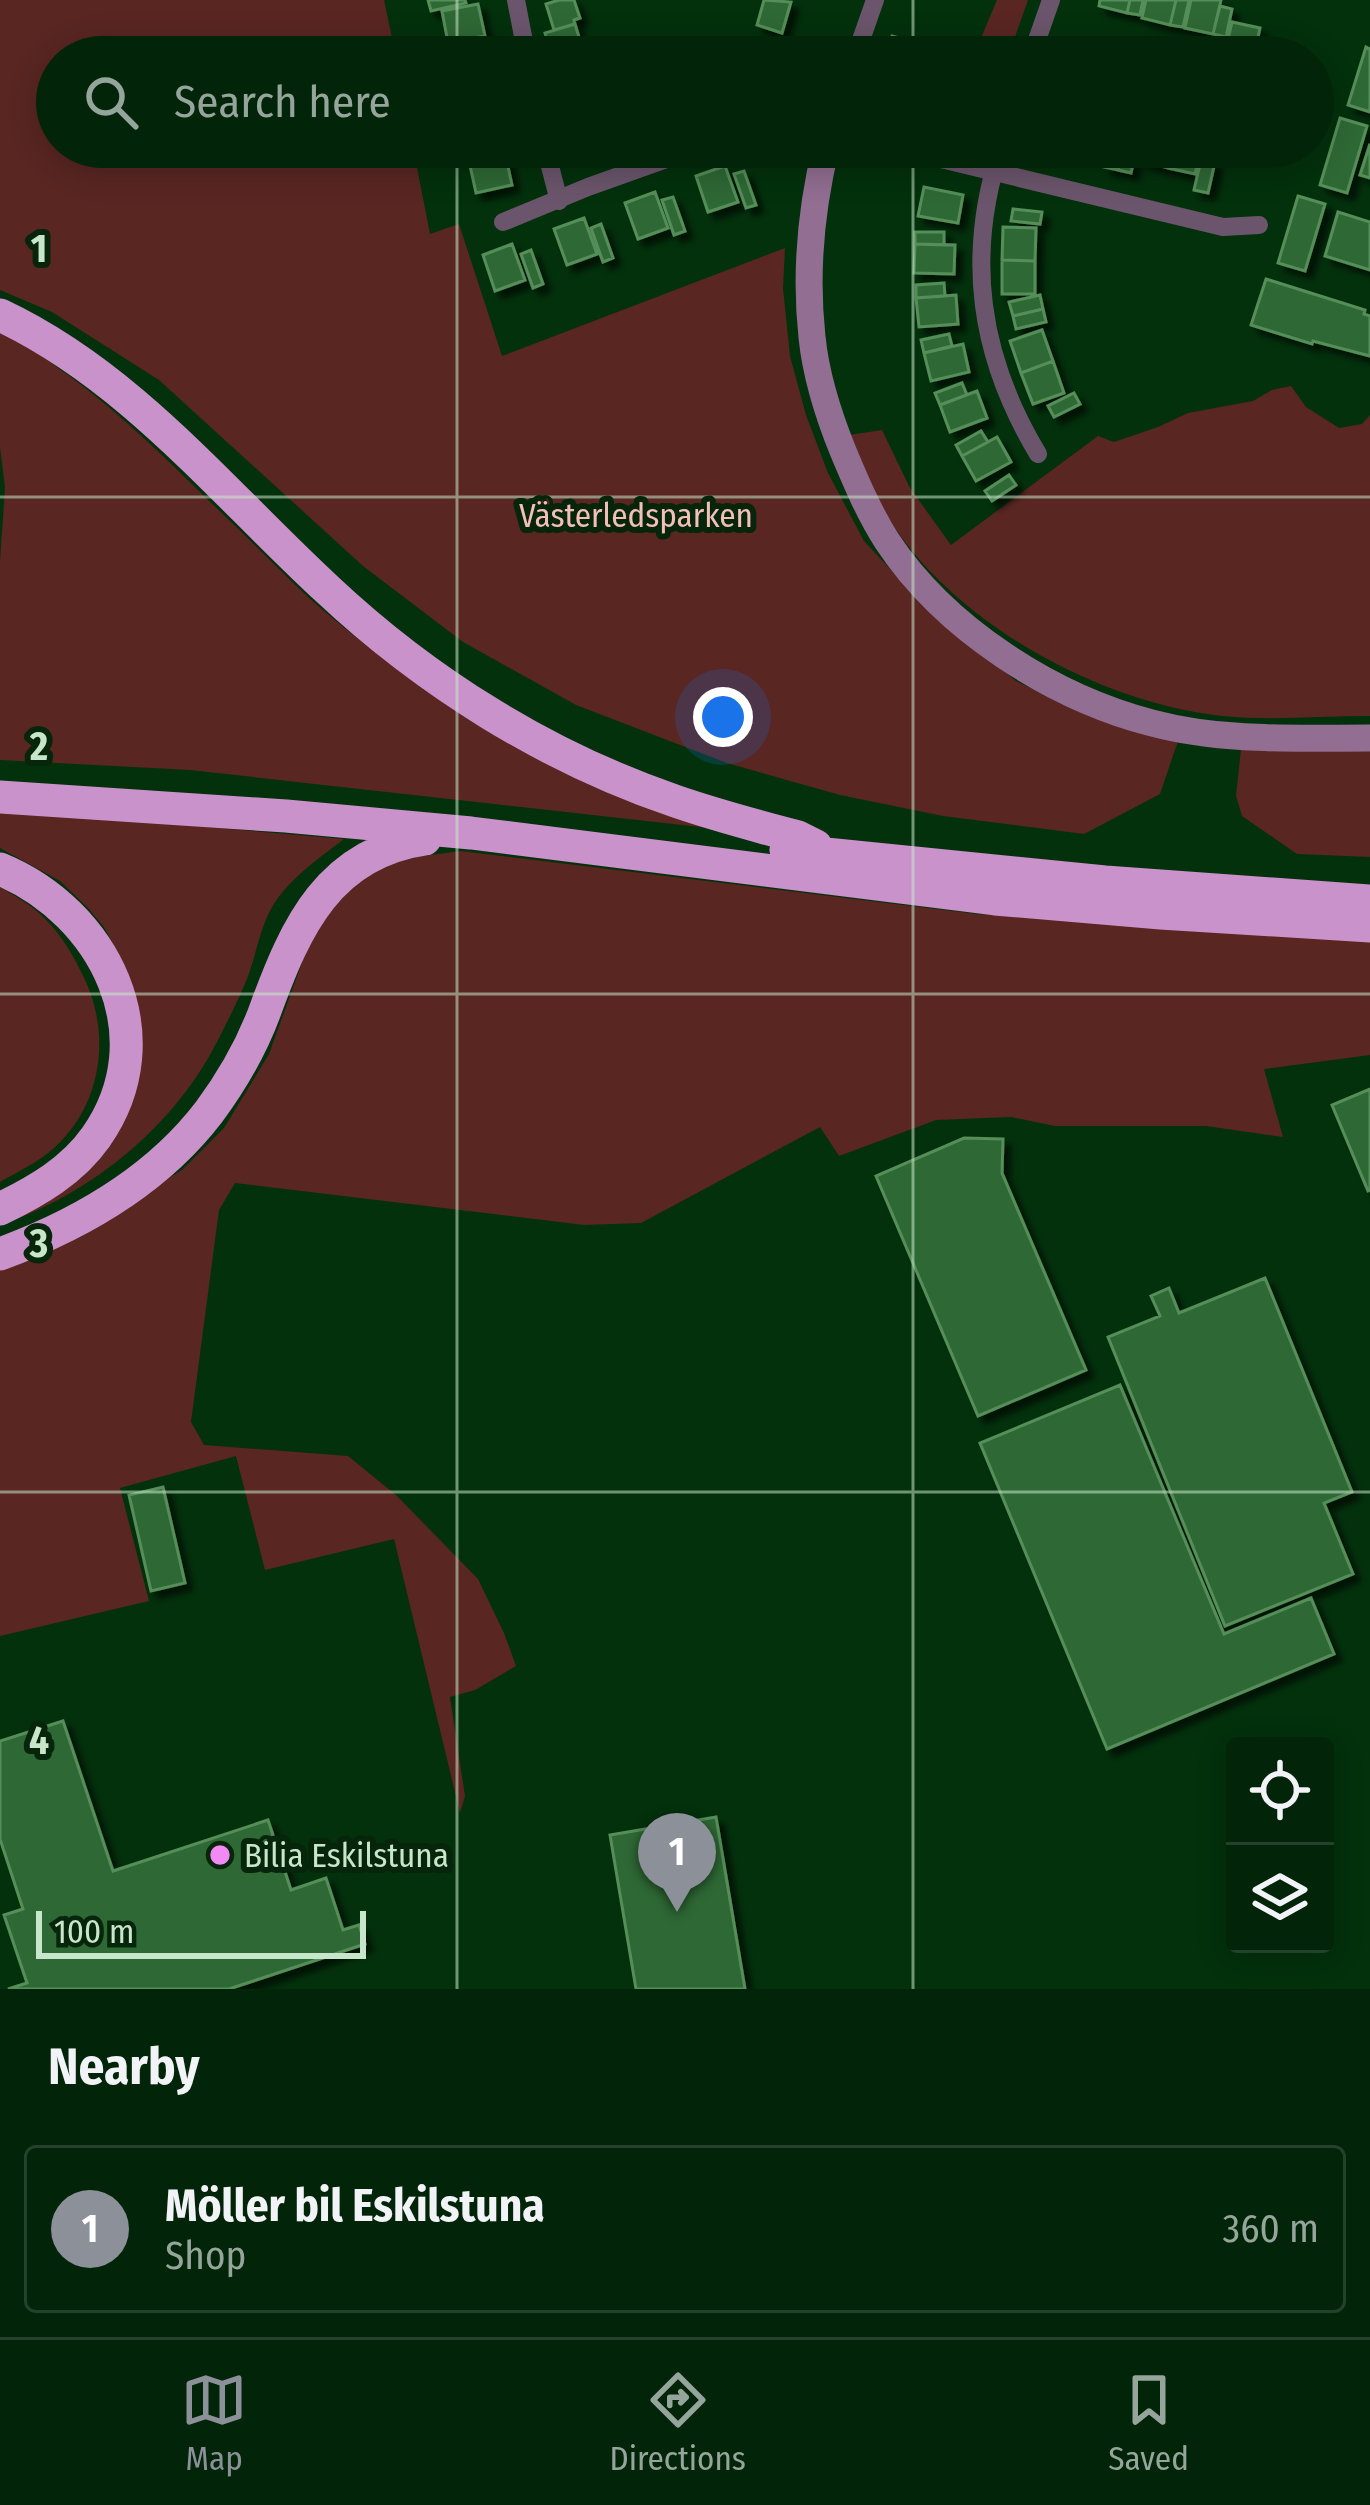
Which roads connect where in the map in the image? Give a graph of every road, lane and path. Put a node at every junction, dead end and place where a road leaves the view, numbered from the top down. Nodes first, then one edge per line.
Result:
1 (516, 0) edge
2 (875, 0) edge
3 (1051, 0) edge
4 (523, 36) edge
5 (862, 36) edge
6 (1038, 36) edge
7 (550, 168) edge
8 (643, 168) edge
9 (822, 168) edge
10 (973, 168) edge
11 (995, 168) edge
12 (993, 173) junction
13 (559, 201) junction
14 (503, 222) dead end
15 (1259, 225) dead end
16 (0, 315) edge
17 (1038, 454) dead end
18 (1370, 738) edge
19 (0, 780) edge
20 (0, 797) edge
21 (471, 833) junction
22 (835, 856) junction
23 (0, 868) edge
24 (1370, 901) edge
25 (1370, 926) edge
26 (0, 1209) edge
27 (0, 1254) edge

1 - 4 street
2 - 5 street
3 - 6 street
7 - 13 street
8 - 13 street
9 - 18 street
10 - 12 street
11 - 12 street
12 - 15 street
12 - 17 street
13 - 14 street
16 - 22 highway
19 - 22 highway
20 - 21 highway
21 - 25 highway
21 - 27 highway
22 - 24 highway
23 - 26 highway

